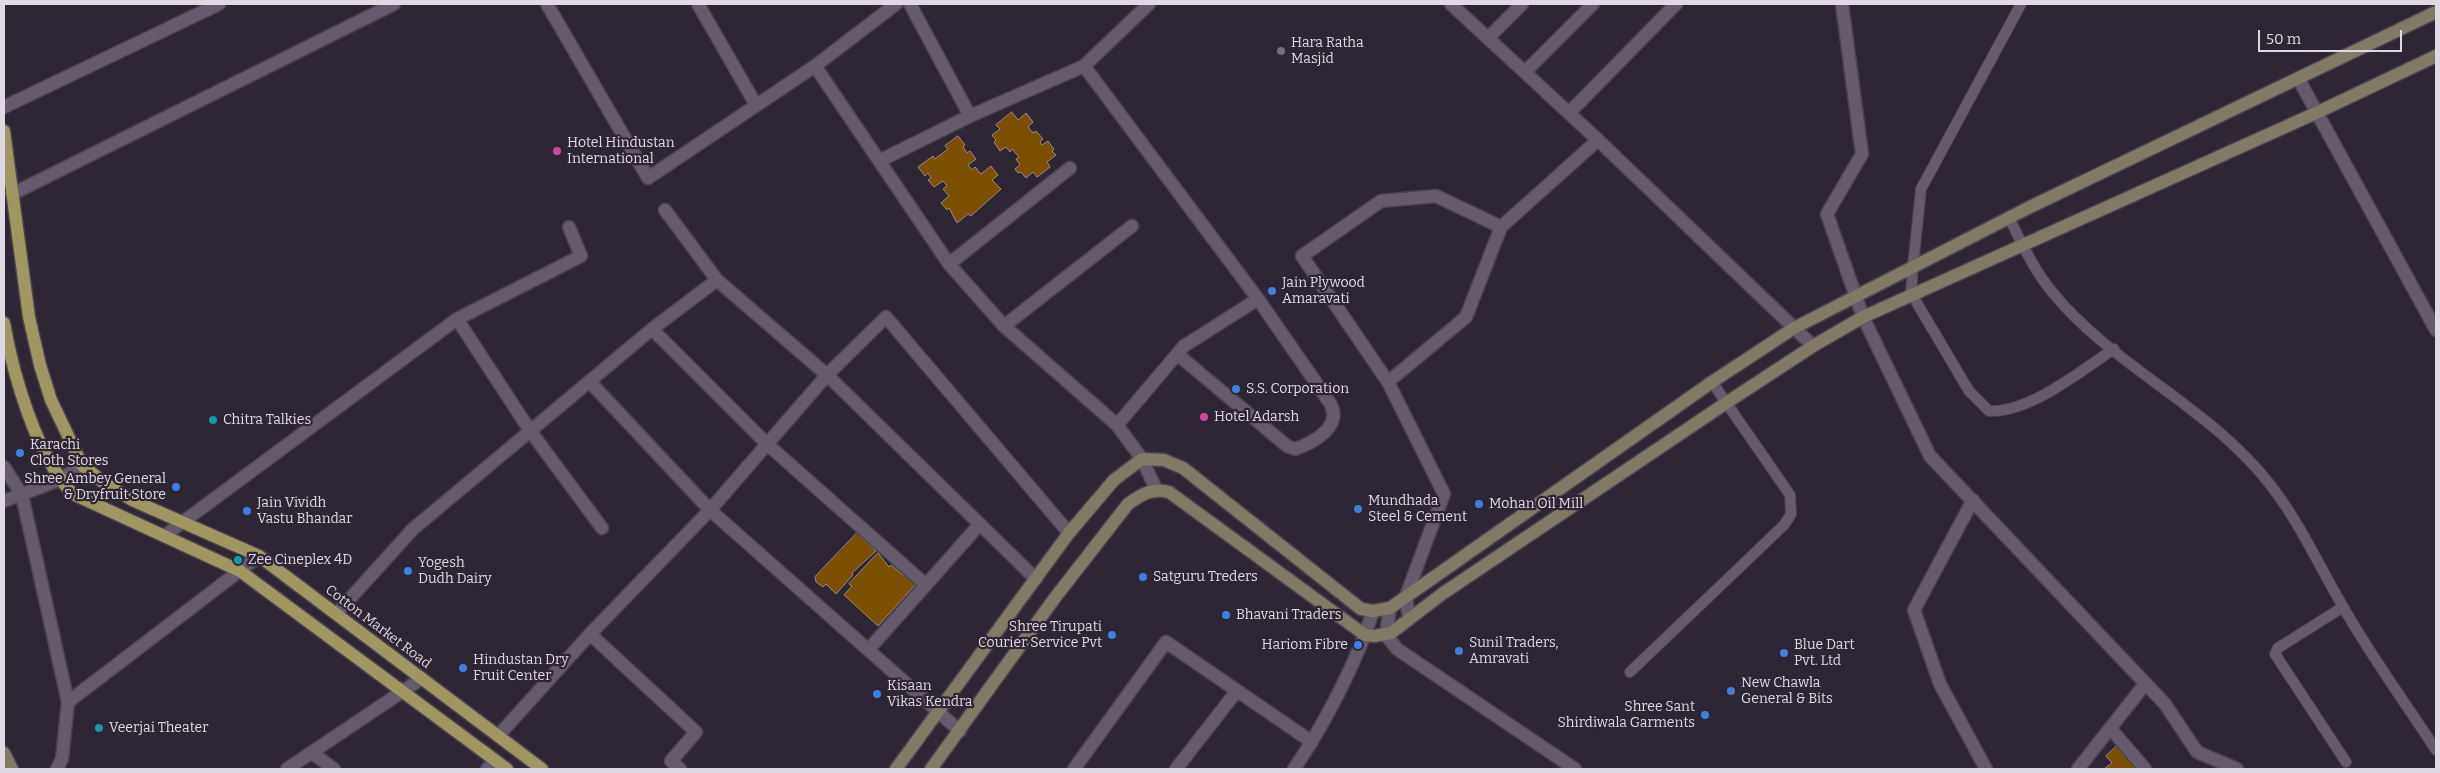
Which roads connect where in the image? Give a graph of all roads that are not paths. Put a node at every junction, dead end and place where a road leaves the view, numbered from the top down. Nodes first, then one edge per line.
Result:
1 (219, 4) edge
2 (394, 4) edge
3 (547, 4) edge
4 (698, 4) edge
5 (896, 4) edge
6 (910, 4) edge
7 (1149, 4) edge
8 (1451, 4) edge
9 (1522, 4) edge
10 (1593, 4) edge
11 (1676, 4) edge
12 (1842, 4) edge
13 (2021, 4) edge
14 (2436, 12) edge
15 (1488, 38) junction
16 (2436, 56) edge
17 (815, 66) junction
18 (1084, 66) junction
19 (1525, 72) junction
20 (2298, 78) junction
21 (756, 105) junction
22 (4, 107) edge
23 (1569, 113) junction
24 (2316, 113) junction
25 (970, 116) junction
26 (4, 131) edge
27 (1598, 140) junction
28 (879, 161) junction
29 (1070, 168) dead end
30 (12, 194) junction
31 (665, 210) dead end
32 (2009, 218) junction
33 (1132, 226) dead end
34 (569, 227) dead end
35 (1501, 227) junction
36 (2023, 246) junction
37 (949, 264) junction
38 (1913, 266) junction
39 (717, 280) junction
40 (1911, 293) junction
41 (1855, 296) junction
42 (1258, 299) junction
43 (1863, 317) junction
44 (457, 319) junction
45 (4, 323) edge
46 (1004, 326) junction
47 (1794, 328) junction
48 (652, 329) junction
49 (2436, 330) edge
50 (1813, 346) junction
51 (2114, 349) junction
52 (1177, 354) junction
53 (827, 375) junction
54 (590, 382) junction
55 (1388, 382) junction
56 (1712, 382) junction
57 (1726, 403) junction
58 (1117, 425) junction
59 (531, 432) junction
60 (767, 444) junction
61 (1142, 459) junction
62 (82, 465) junction
63 (4, 467) edge
64 (59, 480) junction
65 (1156, 489) junction
66 (22, 495) junction
67 (1973, 500) junction
68 (4, 501) edge
69 (710, 510) junction
70 (183, 521) junction
71 (980, 524) junction
72 (602, 528) dead end
73 (1069, 533) junction
74 (164, 536) junction
75 (259, 556) junction
76 (240, 571) junction
77 (1036, 579) junction
78 (926, 586) junction
79 (1406, 596) junction
80 (2343, 607) junction
81 (1390, 608) junction
82 (1373, 611) junction
83 (336, 614) junction
84 (1409, 619) junction
85 (590, 634) junction
86 (1365, 635) junction
87 (1386, 635) junction
88 (869, 649) junction
89 (1630, 672) dead end
90 (422, 679) junction
91 (2145, 684) junction
92 (402, 691) junction
93 (1236, 692) junction
94 (68, 702) junction
95 (939, 712) junction
96 (2111, 729) junction
97 (960, 731) junction
98 (498, 736) junction
99 (1312, 742) junction
100 (2436, 750) edge
101 (312, 752) junction
102 (4, 753) edge
103 (2346, 762) dead end
104 (491, 765) edge
105 (12, 769) edge
106 (58, 769) edge
107 (287, 769) edge
108 (334, 769) edge
109 (506, 769) edge
110 (542, 769) edge
111 (680, 769) edge
112 (896, 769) edge
113 (931, 769) edge
114 (1074, 769) edge
115 (1176, 769) edge
116 (1294, 769) edge
117 (1575, 769) edge
118 (1986, 769) edge
119 (2078, 769) edge
120 (2146, 769) edge
121 (2237, 769) edge

1 - 22 street
2 - 30 street
3 - 21 street
4 - 21 street
5 - 17 street
6 - 25 street
7 - 18 street
8 - 15 street
9 - 15 street
10 - 19 street
11 - 23 street
12 - 41 street
13 - 38 lane
14 - 20 street
15 - 19 street
16 - 24 street
17 - 21 street
17 - 28 street
18 - 25 street
18 - 42 street
19 - 23 street
20 - 24 street
20 - 32 street
23 - 27 street
24 - 36 street
24 - 49 street
25 - 28 street
26 - 30 main road
27 - 35 street
27 - 47 street
28 - 37 street
29 - 37 street
30 - 62 main road
31 - 39 street
32 - 36 lane
32 - 38 street
33 - 46 street
34 - 44 street
35 - 55 street
35 - 55 street
36 - 40 street
36 - 51 lane
37 - 46 street
38 - 40 lane
38 - 41 street
39 - 48 street
39 - 53 street
40 - 43 street
40 - 51 lane
41 - 43 street
41 - 47 street
42 - 52 street
42 - 52 street
43 - 50 street
43 - 67 street
44 - 59 street
44 - 70 street
45 - 64 main road
46 - 58 street
47 - 50 street
47 - 56 street
48 - 54 street
48 - 60 street
50 - 57 street
51 - 80 lane
52 - 58 street
53 - 60 street
53 - 71 street
53 - 73 street
54 - 59 street
54 - 69 street
55 - 79 street
56 - 57 lane
56 - 79 street
57 - 84 street
57 - 89 lane
58 - 61 street
59 - 72 street
59 - 83 street
60 - 69 street
60 - 78 street
61 - 65 street
61 - 73 street
61 - 82 street
62 - 64 street
62 - 70 main road, Cotton Market Road
63 - 66 street
64 - 66 street
64 - 74 main road
65 - 86 street
65 - 97 street
66 - 68 street
66 - 94 street
67 - 91 street
67 - 118 street
69 - 85 street
69 - 88 street
70 - 74 street
70 - 75 main road, Cotton Market Road
71 - 77 street
71 - 78 street
73 - 77 street
74 - 76 main road
75 - 76 street
75 - 83 main road, Cotton Market Road
76 - 92 main road
76 - 94 street
77 - 95 street
78 - 88 street
79 - 81 street
79 - 84 street
80 - 100 lane
80 - 103 lane
81 - 82 street
81 - 87 street
82 - 86 street
83 - 90 main road, Cotton Market Road
84 - 87 street
85 - 98 street
85 - 111 street
86 - 87 street
86 - 99 street
87 - 117 street
88 - 95 street
90 - 92 street
90 - 98 main road, Cotton Market Road
91 - 96 street
91 - 121 street
92 - 101 street
92 - 104 main road
93 - 99 street
93 - 114 street
93 - 115 street
94 - 106 street
95 - 97 street
95 - 112 street
96 - 119 street
96 - 120 street
97 - 113 street
98 - 110 main road, Cotton Market Road
99 - 116 street
101 - 107 street
101 - 108 street
102 - 105 street
104 - 109 main road

